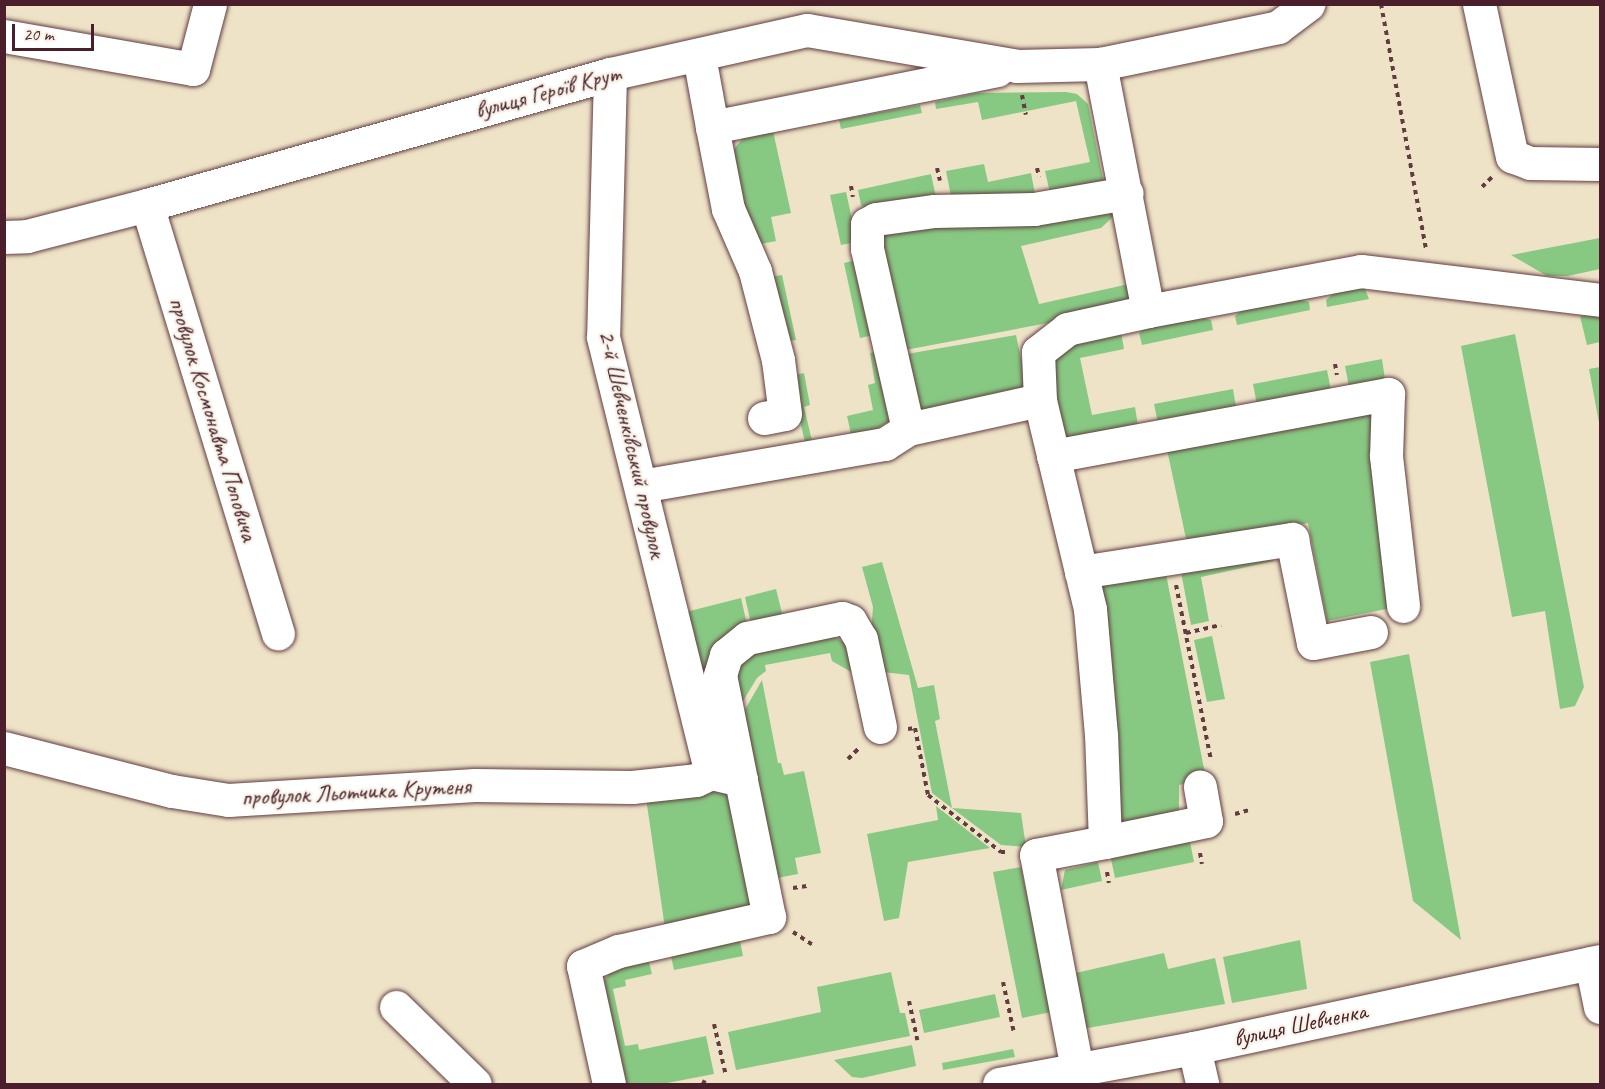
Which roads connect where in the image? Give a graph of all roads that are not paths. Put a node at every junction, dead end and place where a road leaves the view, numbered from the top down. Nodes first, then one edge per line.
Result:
1 (210, 4) edge
2 (1308, 4) edge
3 (1479, 4) edge
4 (4, 36) edge
5 (699, 56) junction
6 (1100, 64) junction
7 (1017, 66) junction
8 (610, 74) junction
9 (712, 127) junction
10 (1600, 164) edge
11 (1127, 193) junction
12 (147, 204) junction
13 (4, 237) edge
14 (1600, 300) edge
15 (1148, 311) junction
16 (1040, 400) junction
17 (765, 418) dead end
18 (908, 429) junction
19 (1053, 456) junction
20 (641, 486) junction
21 (1082, 572) junction
22 (1403, 606) dead end
23 (1371, 632) dead end
24 (279, 633) dead end
25 (892, 729) road end
26 (4, 748) edge
27 (726, 776) junction
28 (1200, 787) road end
29 (1105, 842) junction
30 (1596, 962) edge
31 (396, 1007) dead end
32 (1600, 1007) edge
33 (1194, 1048) junction
34 (1077, 1069) junction
35 (475, 1084) edge
36 (609, 1084) edge
37 (999, 1084) edge
38 (1202, 1084) edge

1 - 4 street
2 - 6 street, вулиця Героїв Крут
3 - 10 street
5 - 7 street, вулиця Героїв Крут
5 - 8 street, вулиця Героїв Крут
5 - 9 street
6 - 7 street, вулиця Героїв Крут
6 - 11 street
7 - 9 street
8 - 12 street, вулиця Героїв Крут
8 - 20 street, 2-й Шевченківський провулок
9 - 17 street
11 - 15 street
11 - 18 street
12 - 13 street, вулиця Героїв Крут
12 - 24 street, провулок Космонавта Поповича
14 - 15 street
15 - 16 street
16 - 18 street
16 - 19 street
18 - 20 street
19 - 21 street
19 - 22 street
20 - 27 street, 2-й Шевченківський провулок
21 - 23 street
21 - 29 street
25 - 27 street
26 - 27 street, провулок Льотчика Крутеня
27 - 36 street
28 - 29 street
29 - 34 street
30 - 32 street
30 - 33 street, вулиця Шевченка
31 - 35 street
33 - 34 street, вулиця Шевченка
33 - 38 street
34 - 37 street, вулиця Шевченка

